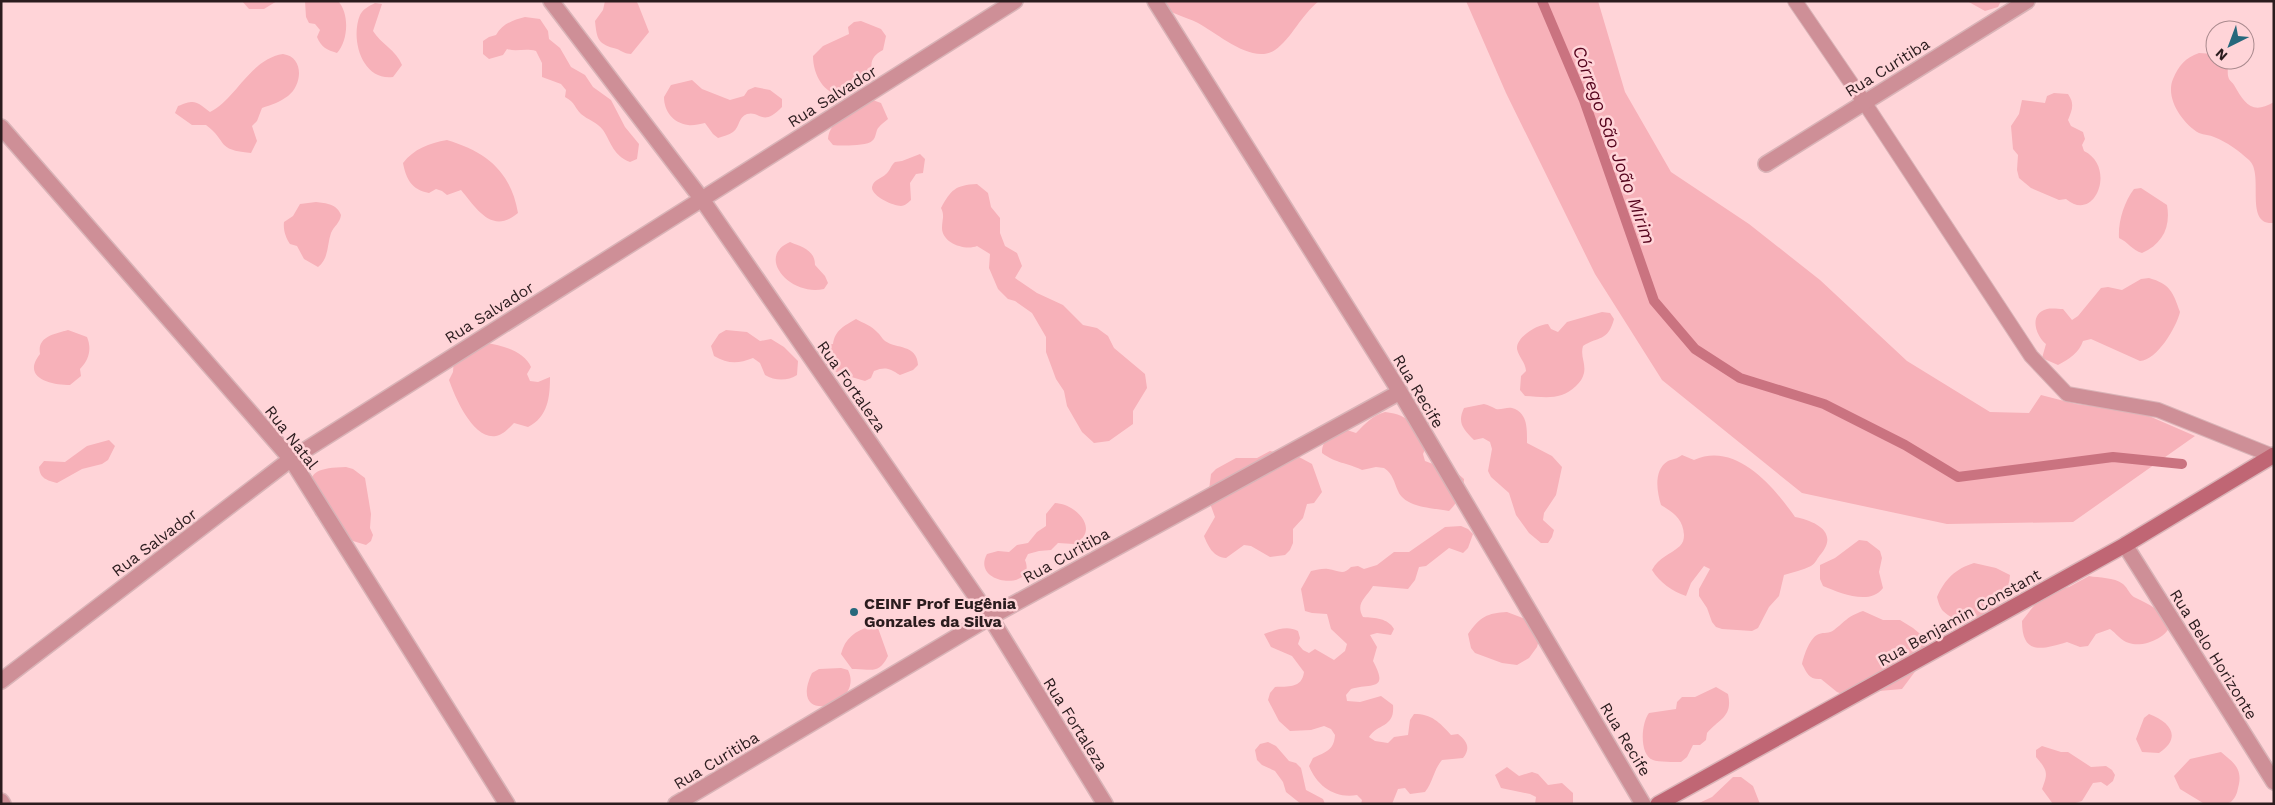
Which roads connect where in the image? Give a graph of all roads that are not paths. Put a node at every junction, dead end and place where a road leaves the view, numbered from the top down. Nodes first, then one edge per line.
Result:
1 (551, 1) edge
2 (1015, 1) edge
3 (1155, 1) edge
4 (1795, 1) edge
5 (2027, 1) edge
6 (1864, 102) junction
7 (1, 127) edge
8 (1766, 164) dead end
9 (701, 198) junction
10 (1400, 392) junction
11 (2274, 456) edge
12 (291, 459) junction
13 (2125, 545) junction
14 (990, 617) junction
15 (1, 681) edge
16 (2274, 782) edge
17 (507, 804) edge
18 (676, 804) edge
19 (1105, 804) edge
20 (1643, 804) edge
21 (1658, 804) edge

1 - 9 street, Rua Fortaleza
2 - 9 street, Rua Salvador
3 - 10 street, Rua Recife
4 - 6 lane
5 - 6 street, Rua Curitiba
6 - 8 street, Rua Curitiba
6 - 11 lane
7 - 12 street, Rua Natal
9 - 12 street, Rua Salvador
9 - 14 street, Rua Fortaleza
10 - 14 street, Rua Curitiba
10 - 20 street, Rua Recife
11 - 13 street, Rua Benjamin Constant
12 - 15 street, Rua Salvador
12 - 17 street, Rua Natal
13 - 16 street, Rua Belo Horizonte
13 - 21 street, Rua Benjamin Constant
14 - 18 street, Rua Curitiba
14 - 19 street, Rua Fortaleza

